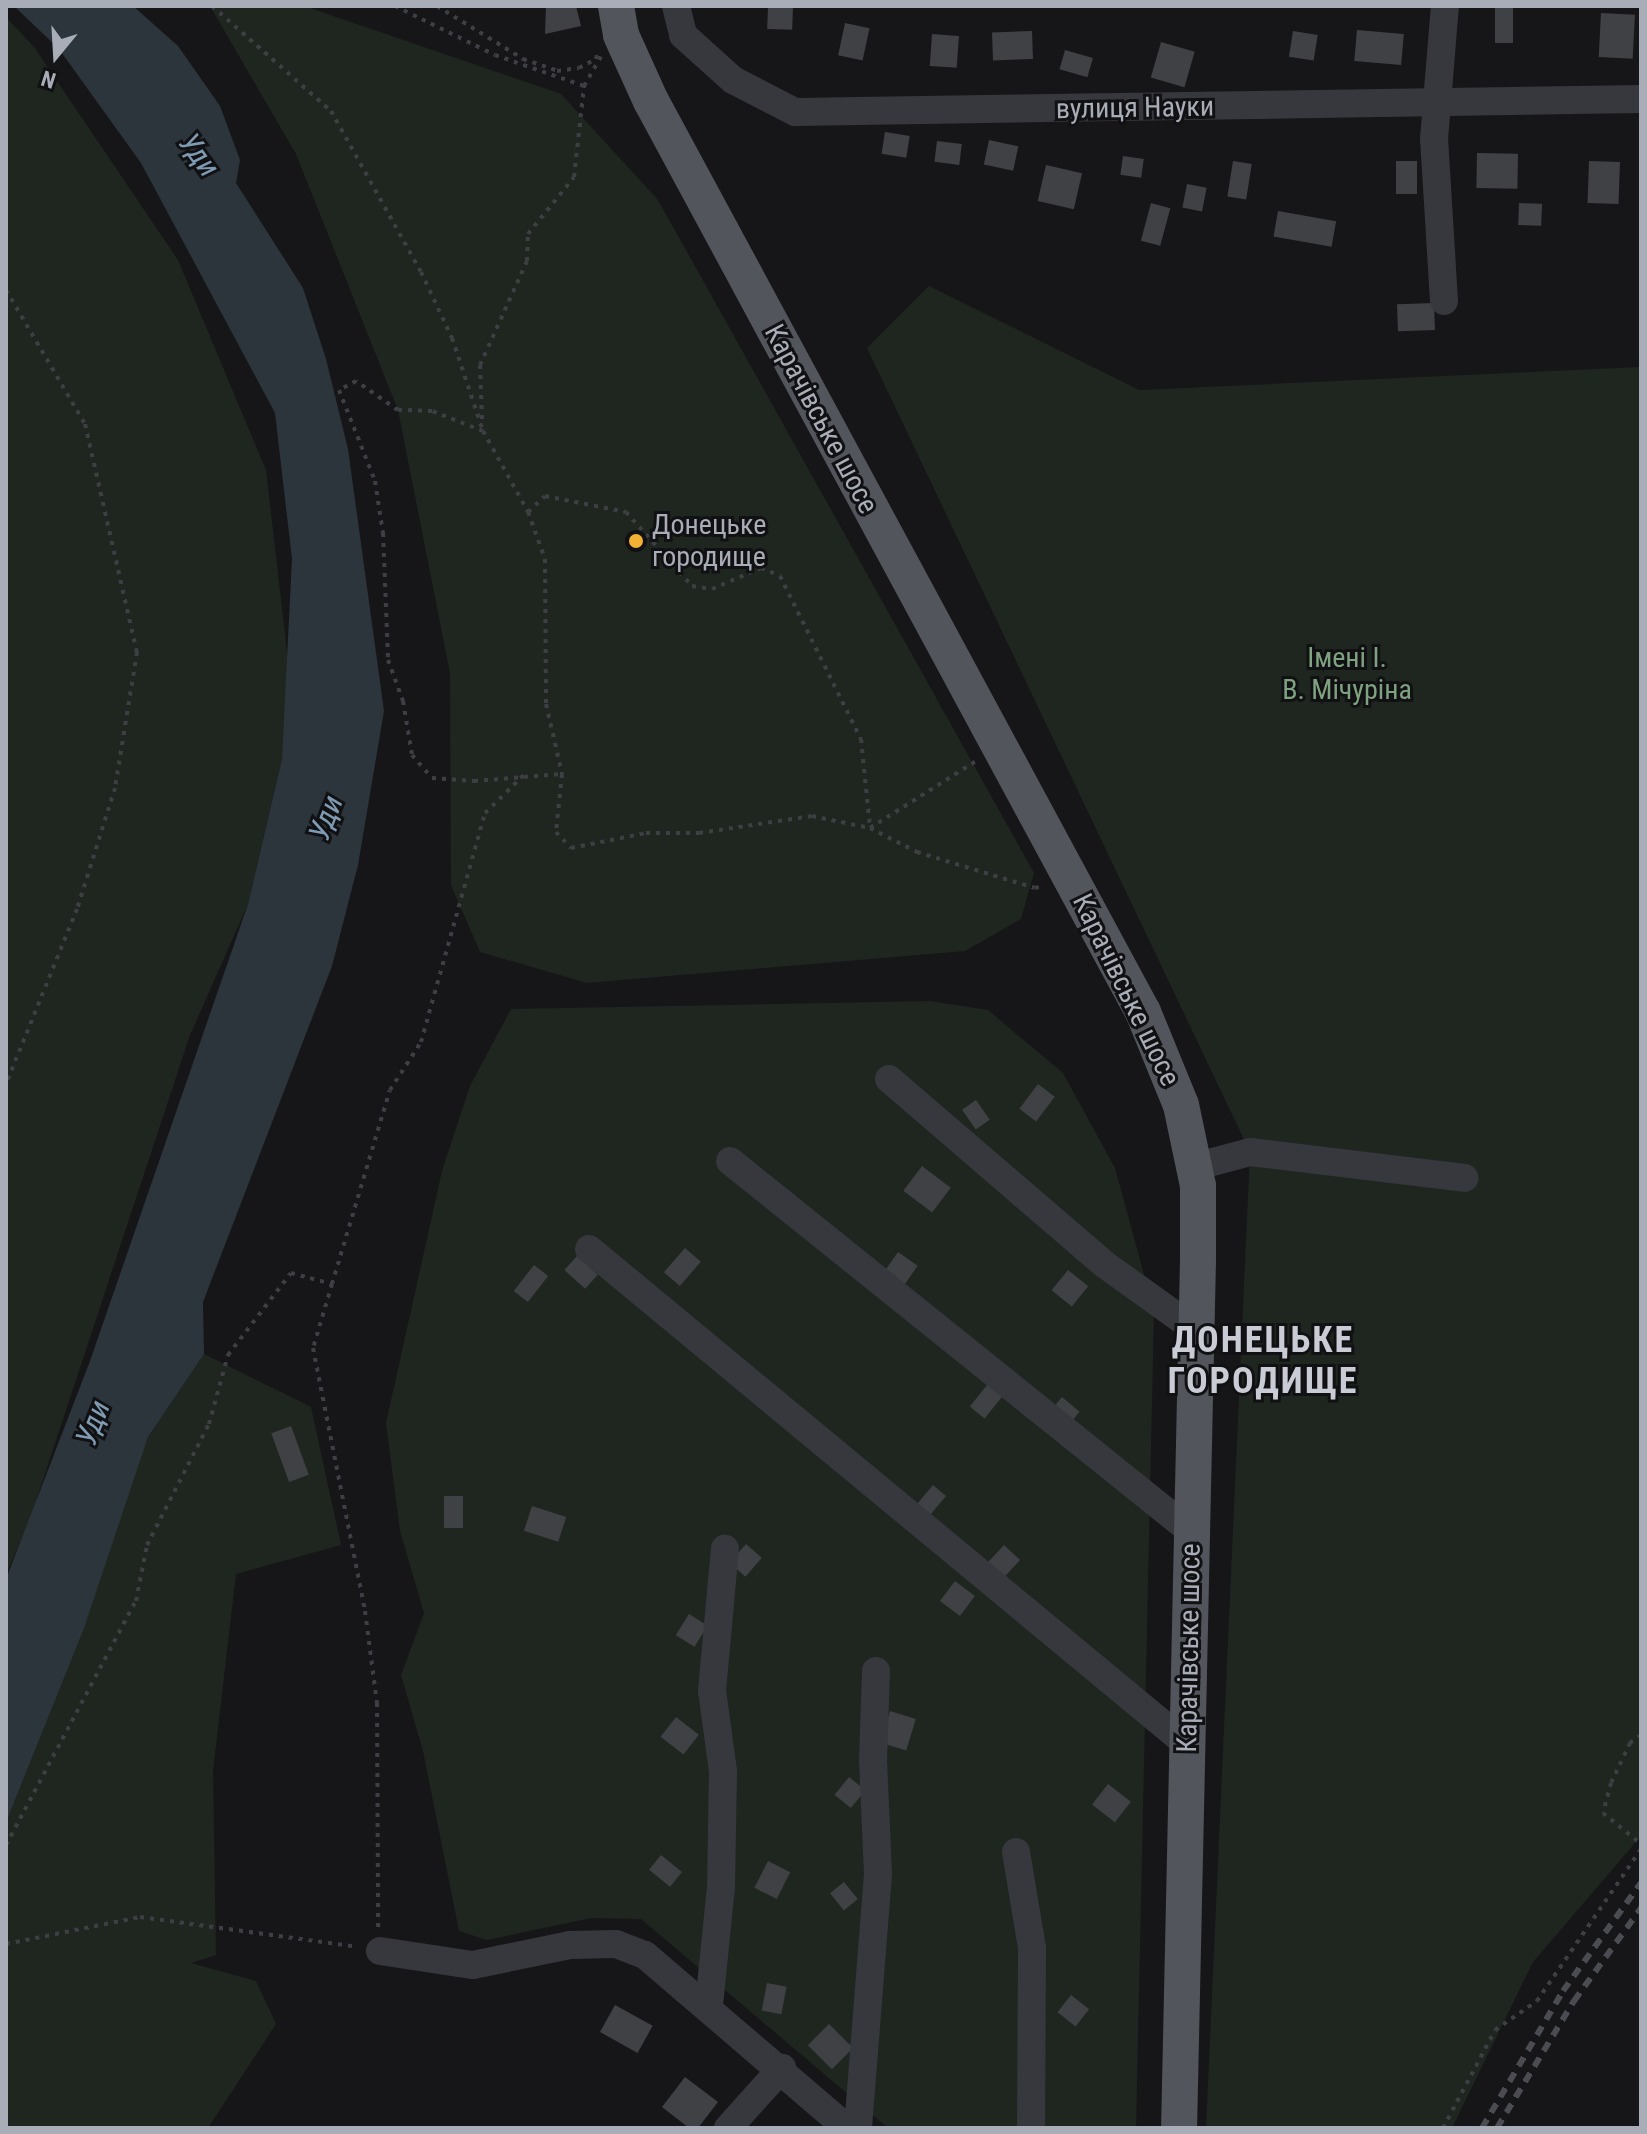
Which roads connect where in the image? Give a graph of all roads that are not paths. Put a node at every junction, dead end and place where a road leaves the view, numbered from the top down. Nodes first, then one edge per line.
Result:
1 (616, 6) edge
2 (676, 6) edge
3 (1445, 6) edge
4 (1641, 99) edge
5 (1438, 102) junction
6 (1444, 301) dead end
7 (889, 1079) dead end
8 (730, 1161) dead end
9 (1194, 1167) junction
10 (1464, 1178) dead end
11 (589, 1249) dead end
12 (1196, 1330) junction
13 (1192, 1532) junction
14 (725, 1549) dead end
15 (876, 1671) dead end
16 (1187, 1744) junction
17 (1016, 1852) dead end
18 (380, 1951) road end
19 (709, 2005) junction
20 (782, 2068) junction
21 (728, 2128) edge
22 (847, 2128) edge
23 (858, 2128) edge
24 (1031, 2128) edge
25 (1179, 2128) edge

1 - 9 main road, Карачівське шосе
2 - 5 street, вулиця Науки
3 - 5 street
4 - 5 street, вулиця Науки
5 - 6 street
7 - 12 street
8 - 13 street
9 - 10 street
9 - 12 main road, Карачівське шосе
11 - 16 street
12 - 13 main road, Карачівське шосе
13 - 16 main road, Карачівське шосе
14 - 19 street
15 - 23 street
16 - 25 main road, Карачівське шосе
17 - 24 street
18 - 19 street
19 - 20 street
20 - 21 street
20 - 22 street

